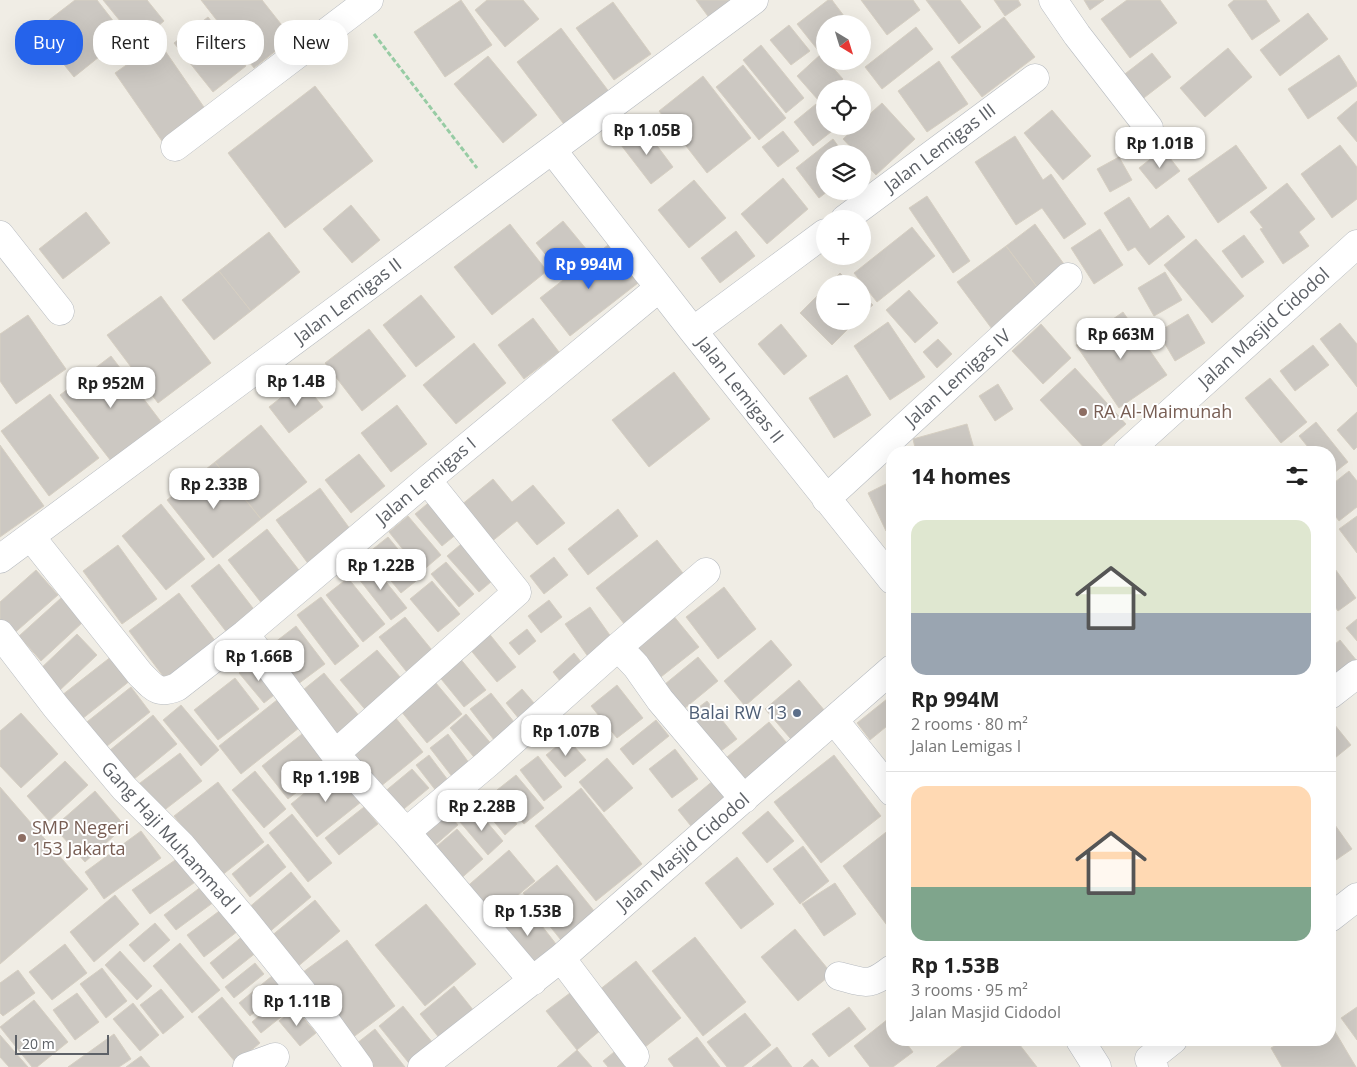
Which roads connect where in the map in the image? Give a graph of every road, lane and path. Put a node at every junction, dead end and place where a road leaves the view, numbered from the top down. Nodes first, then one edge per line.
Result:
1 (754, 0) edge
2 (1053, 0) edge
3 (357, 3) edge
4 (1035, 78) dead end
5 (1150, 128) dead end
6 (175, 147) dead end
7 (553, 151) junction
8 (495, 192) junction
9 (857, 210) edge
10 (0, 236) edge
11 (816, 241) edge
12 (1357, 244) edge
13 (1068, 277) dead end
14 (659, 288) junction
15 (60, 311) dead end
16 (693, 331) junction
17 (1135, 446) edge
18 (427, 480) junction
19 (826, 499) junction
20 (31, 537) junction
21 (0, 559) edge
22 (706, 572) dead end
23 (886, 573) edge
24 (0, 634) edge
25 (245, 634) junction
26 (618, 647) junction
27 (886, 674) edge
28 (1357, 674) edge
29 (1336, 690) edge
30 (834, 720) junction
31 (335, 754) junction
32 (886, 785) edge
33 (744, 799) junction
34 (406, 832) junction
35 (1357, 896) edge
36 (1336, 913) edge
37 (561, 958) junction
38 (886, 973) edge
39 (839, 976) dead end
40 (533, 981) junction
41 (1084, 1046) edge
42 (1164, 1046) edge
43 (635, 1056) dead end
44 (275, 1057) dead end
45 (1144, 1060) edge
46 (247, 1067) edge
47 (359, 1067) edge
48 (422, 1067) edge
49 (1097, 1067) edge

1 - 7 street, Jalan Lemigas II
2 - 5 street
3 - 6 street
3 - 8 path
4 - 9 street, Jalan Lemigas III
7 - 8 street, Jalan Lemigas II
7 - 14 street, Jalan Lemigas II
8 - 20 street, Jalan Lemigas II
10 - 15 street
11 - 16 street
12 - 17 street, Jalan Masjid Cidodol
13 - 19 street, Jalan Lemigas IV
14 - 16 street, Jalan Lemigas II
14 - 18 street, Jalan Lemigas I
16 - 19 street, Jalan Lemigas II
18 - 25 street, Jalan Lemigas I
18 - 31 street
19 - 23 street, Jalan Lemigas II
20 - 21 street, Jalan Lemigas II
20 - 25 street, Jalan Lemigas I
22 - 26 street
24 - 47 street, Gang Haji Muhammad I
25 - 31 street
26 - 33 street
26 - 34 street
27 - 30 street, Jalan Masjid Cidodol
28 - 29 street
30 - 32 street
30 - 33 street, Jalan Masjid Cidodol
31 - 34 street
33 - 37 street, Jalan Masjid Cidodol
34 - 40 street
35 - 36 street
37 - 40 street, Jalan Masjid Cidodol
37 - 43 street
38 - 39 street
40 - 48 street, Jalan Masjid Cidodol
41 - 49 street
42 - 45 street
44 - 46 street

